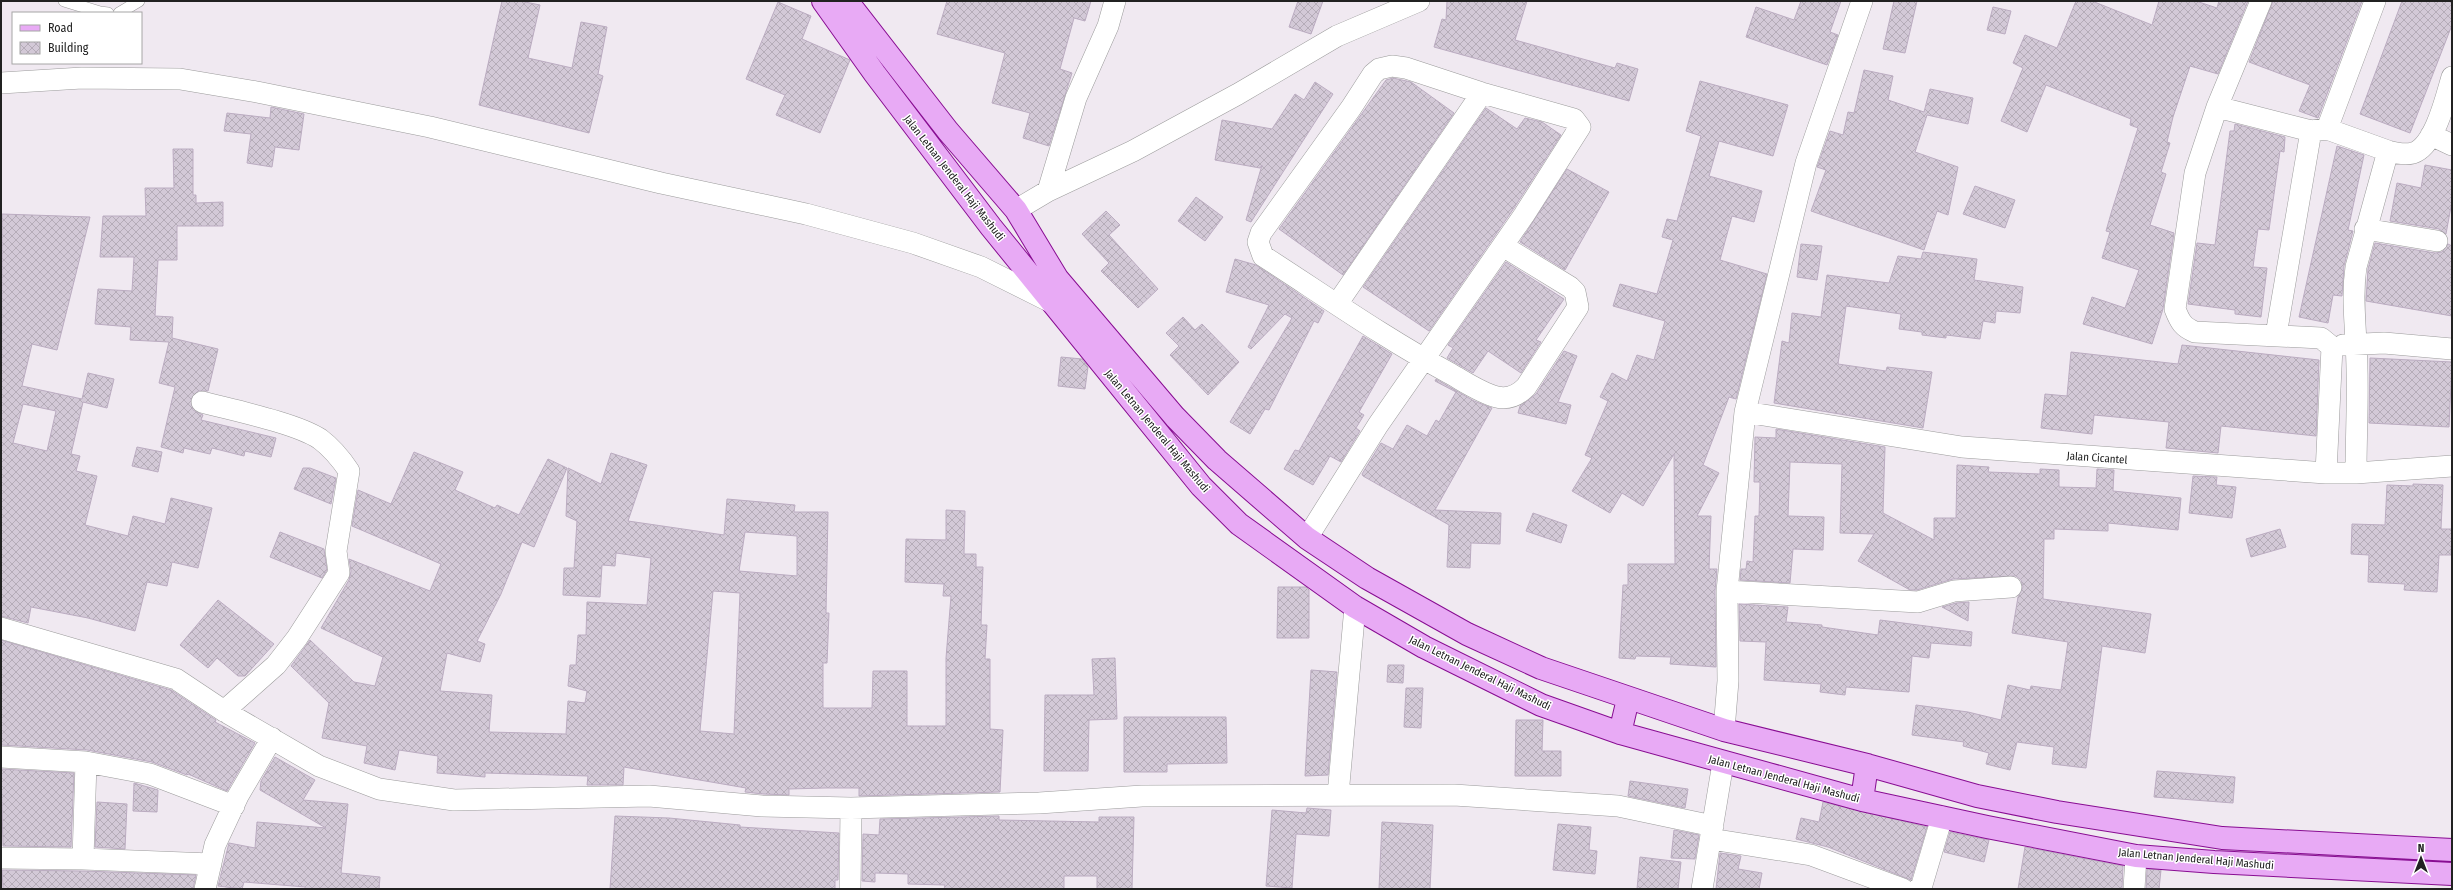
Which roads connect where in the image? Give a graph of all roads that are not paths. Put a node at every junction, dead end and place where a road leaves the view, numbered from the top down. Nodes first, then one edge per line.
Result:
1 (64, 1) edge
2 (139, 1) edge
3 (823, 1) edge
4 (847, 1) edge
5 (1114, 1) edge
6 (1862, 1) edge
7 (2261, 1) edge
8 (2375, 1) edge
9 (1417, 2) edge
10 (100, 12) edge
11 (121, 12) edge
12 (2452, 77) edge
13 (1, 83) edge
14 (1482, 93) junction
15 (2217, 107) junction
16 (2319, 130) junction
17 (2431, 135) junction
18 (2452, 145) edge
19 (2388, 151) junction
20 (1048, 191) junction
21 (1016, 210) junction
22 (2365, 229) junction
23 (2437, 241) dead end
24 (1503, 246) junction
25 (1051, 302) junction
26 (1337, 304) junction
27 (2276, 335) junction
28 (2356, 344) junction
29 (2332, 347) junction
30 (2452, 349) edge
31 (1424, 360) junction
32 (202, 402) dead end
33 (1745, 412) junction
34 (2452, 466) edge
35 (2326, 473) junction
36 (2356, 473) junction
37 (1307, 538) junction
38 (2011, 587) dead end
39 (1727, 591) junction
40 (1355, 607) junction
41 (1, 628) edge
42 (1628, 699) junction
43 (224, 710) junction
44 (1724, 730) junction
45 (1620, 733) junction
46 (272, 738) junction
47 (1, 757) edge
48 (86, 762) junction
49 (1723, 763) junction
50 (1867, 765) junction
51 (1338, 795) junction
52 (1862, 800) junction
53 (234, 806) junction
54 (851, 808) junction
55 (1942, 817) junction
56 (1712, 833) junction
57 (2452, 850) edge
58 (2136, 856) junction
59 (1, 858) edge
60 (83, 859) junction
61 (211, 864) junction
62 (2452, 874) edge
63 (205, 889) edge
64 (850, 889) edge
65 (1702, 889) edge
66 (1903, 889) edge
67 (1918, 889) edge
68 (2134, 889) edge

1 - 10 lane
2 - 11 lane
3 - 25 main road, Jalan Letnan Jenderal Haji Mashudi
4 - 21 main road, Jalan Letnan Jenderal Haji Mashudi
5 - 20 street
6 - 33 street
7 - 15 street
8 - 16 street
9 - 20 street
12 - 17 street
13 - 25 street
14 - 24 street
14 - 26 street
14 - 26 street
15 - 16 street
15 - 27 street
16 - 19 street
16 - 27 street
17 - 18 street
17 - 19 street
19 - 22 street
20 - 21 street
21 - 37 main road, Jalan Letnan Jenderal Haji Mashudi
22 - 23 street
22 - 28 street
24 - 31 street
24 - 31 street
25 - 40 main road, Jalan Letnan Jenderal Haji Mashudi
26 - 31 street
27 - 29 street
28 - 29 street
28 - 30 street
28 - 36 street
29 - 35 street
31 - 37 street
32 - 43 street
33 - 35 street, Jalan Cicantel
33 - 39 street
34 - 36 street, Jalan Cicantel
35 - 36 street, Jalan Cicantel
37 - 42 main road, Jalan Letnan Jenderal Haji Mashudi
38 - 39 street
39 - 44 street
40 - 45 main road, Jalan Letnan Jenderal Haji Mashudi
40 - 51 street
41 - 43 street
42 - 44 main road, Jalan Letnan Jenderal Haji Mashudi
42 - 45 main road
43 - 46 street
44 - 50 main road, Jalan Letnan Jenderal Haji Mashudi
45 - 49 main road, Jalan Letnan Jenderal Haji Mashudi
46 - 53 street
46 - 54 street
47 - 48 street
48 - 53 street
48 - 60 street
49 - 52 main road, Jalan Letnan Jenderal Haji Mashudi
49 - 56 street
50 - 52 main road
50 - 57 main road, Jalan Letnan Jenderal Haji Mashudi
51 - 54 street
51 - 56 street
52 - 55 main road, Jalan Letnan Jenderal Haji Mashudi
53 - 61 street
54 - 64 street
55 - 58 main road, Jalan Letnan Jenderal Haji Mashudi
55 - 67 street
56 - 65 street
56 - 66 street
58 - 62 main road, Jalan Letnan Jenderal Haji Mashudi
58 - 68 street
59 - 60 street
60 - 61 street
61 - 63 street

